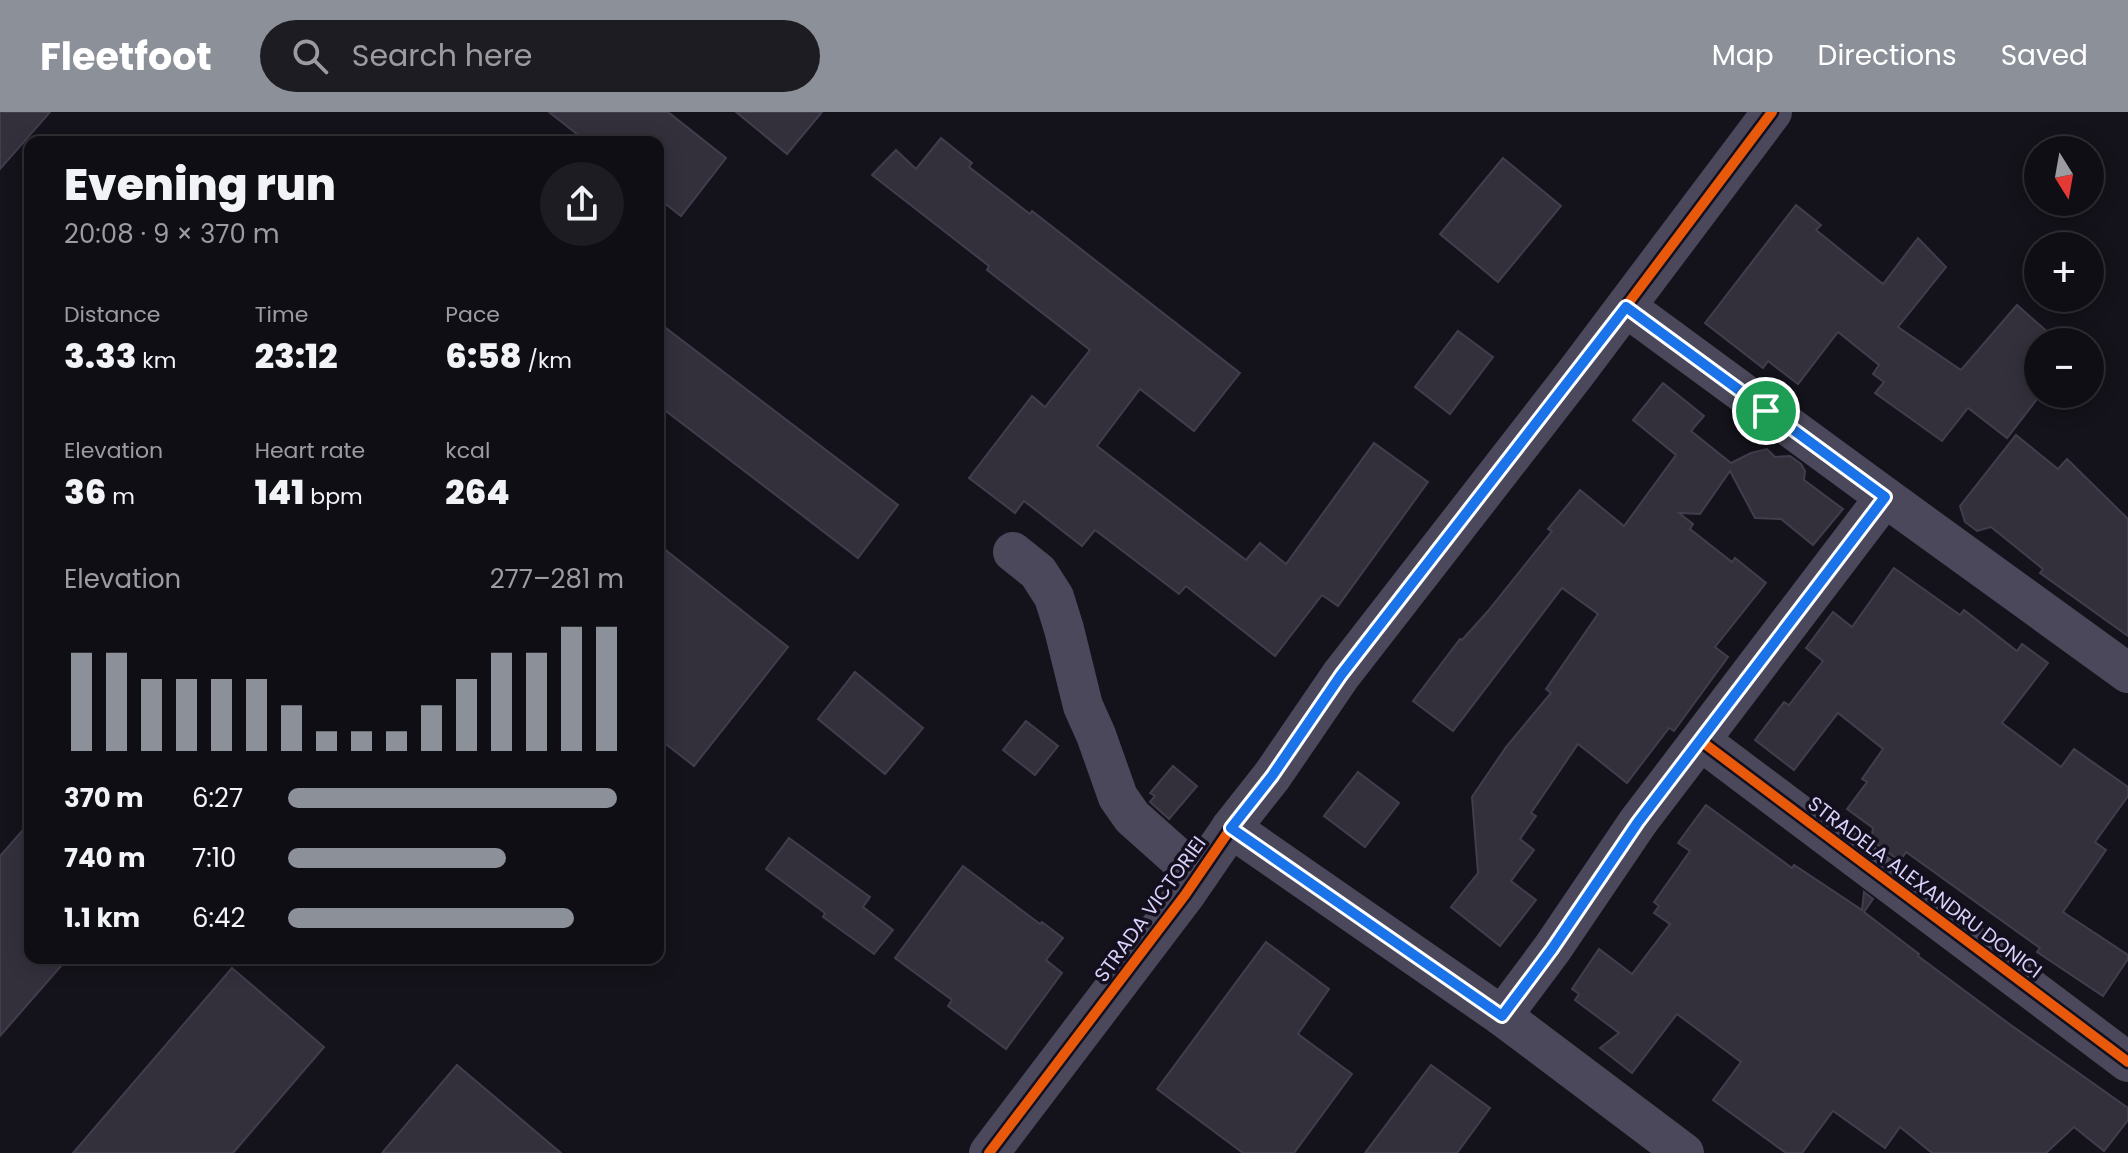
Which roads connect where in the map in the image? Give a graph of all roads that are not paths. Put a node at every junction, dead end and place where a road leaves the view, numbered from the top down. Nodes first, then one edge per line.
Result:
1 (1772, 112) edge
2 (1626, 307) junction
3 (1885, 497) junction
4 (1013, 552) dead end
5 (2128, 673) edge
6 (1701, 741) junction
7 (1231, 828) junction
8 (1198, 876) junction
9 (1502, 1016) junction
10 (2128, 1062) edge
11 (989, 1153) edge
12 (1684, 1153) edge

1 - 2 street, STRADA VICTORIEI
2 - 3 street
2 - 7 street, STRADA VICTORIEI
3 - 5 street
3 - 6 street
4 - 8 street
6 - 9 street
6 - 10 street, STRADELA ALEXANDRU DONICI
7 - 8 street, STRADA VICTORIEI
7 - 9 street
8 - 11 street, STRADA VICTORIEI
9 - 12 street

